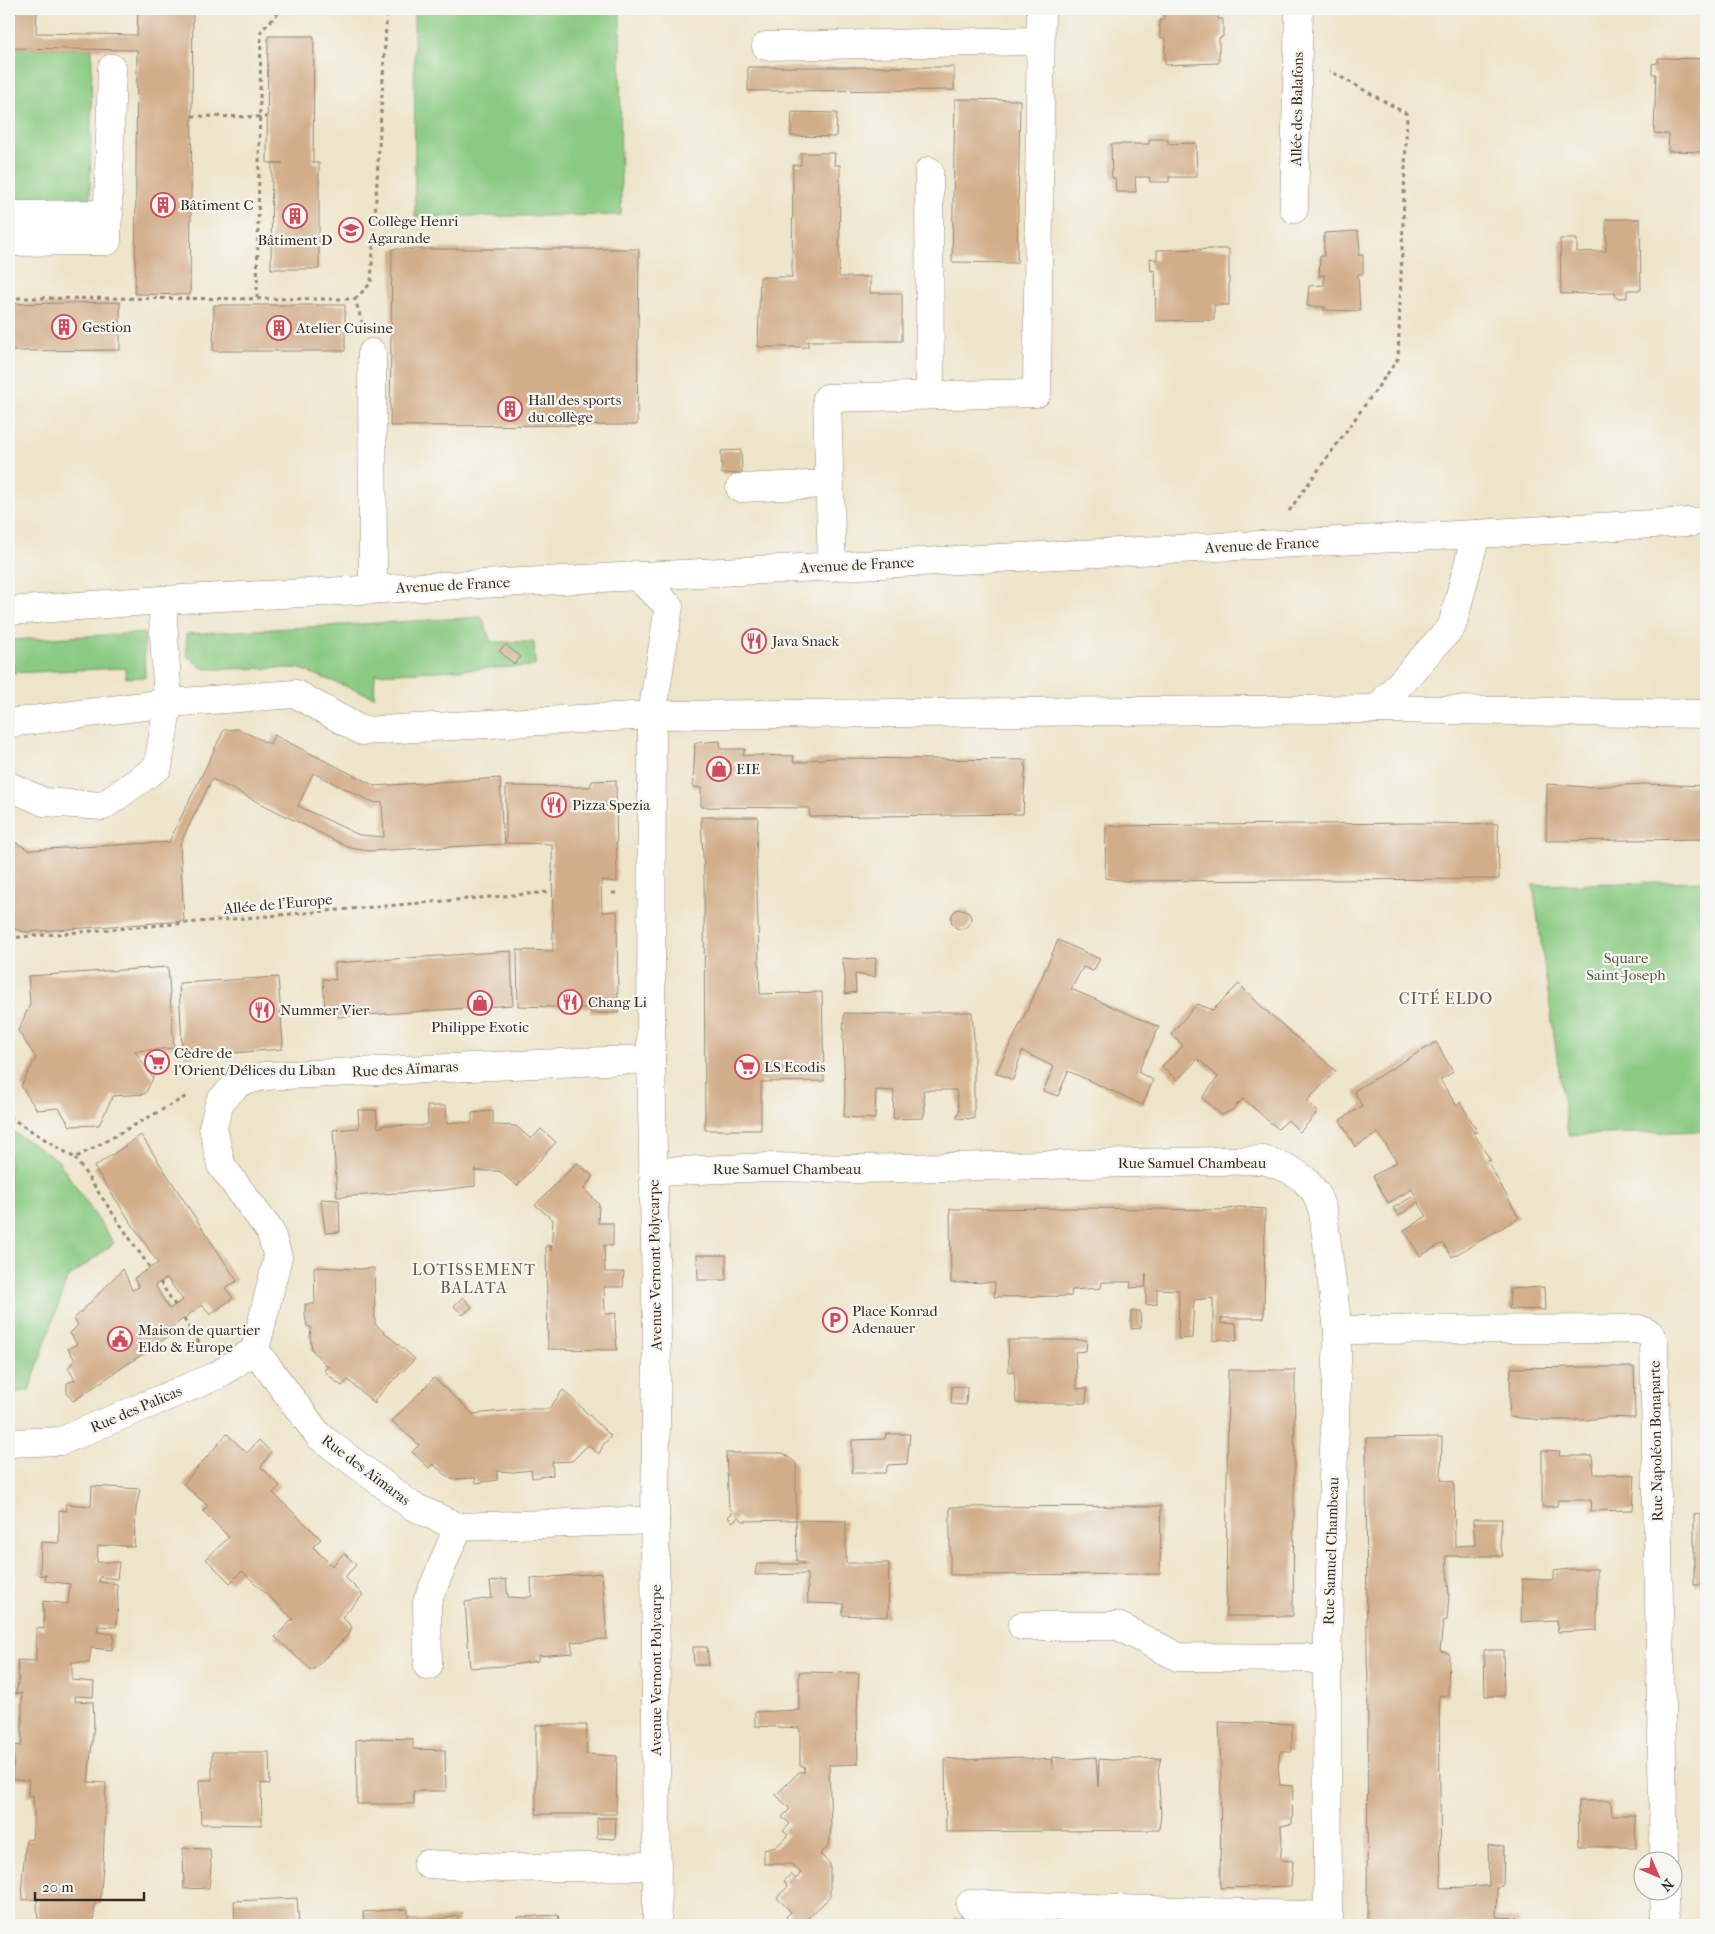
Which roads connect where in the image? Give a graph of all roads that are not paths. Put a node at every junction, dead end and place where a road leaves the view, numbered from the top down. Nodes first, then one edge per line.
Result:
1 (1041, 9) edge
2 (1299, 9) edge
3 (1040, 41) junction
4 (766, 46) dead end
5 (112, 68) dead end
6 (929, 171) dead end
7 (1294, 209) dead end
8 (109, 214) junction
9 (9, 215) edge
10 (9, 242) edge
11 (372, 353) road end
12 (930, 395) junction
13 (830, 484) junction
14 (740, 488) dead end
15 (1706, 521) edge
16 (1476, 534) junction
17 (832, 567) junction
18 (696, 573) junction
19 (635, 575) junction
20 (373, 590) junction
21 (162, 600) junction
22 (669, 606) junction
23 (9, 611) edge
24 (168, 703) junction
25 (1377, 709) junction
26 (1706, 714) edge
27 (652, 715) junction
28 (9, 723) edge
29 (9, 786) edge
30 (651, 1059) junction
31 (653, 1172) junction
32 (1338, 1330) junction
33 (254, 1350) junction
34 (9, 1443) edge
35 (655, 1520) junction
36 (458, 1527) junction
37 (1022, 1626) dead end
38 (1327, 1662) junction
39 (428, 1666) dead end
40 (1664, 1852) edge
41 (428, 1864) dead end
42 (657, 1866) junction
43 (1664, 1902) edge
44 (970, 1904) dead end
45 (1329, 1921) edge
46 (657, 1925) edge
47 (1665, 1925) edge

1 - 3 street
2 - 7 street, Allée des Balafons
3 - 4 street
3 - 12 street
5 - 8 street
6 - 12 street
8 - 9 street
8 - 10 street
11 - 20 street
12 - 13 street
13 - 14 street
13 - 17 street
15 - 16 street, Avenue de France
16 - 17 street, Avenue de France
16 - 25 street
17 - 18 street, Avenue de France
18 - 19 street, Avenue de France
18 - 22 street
19 - 20 street, Avenue de France
19 - 22 street
20 - 21 street, Avenue de France
21 - 23 street, Avenue de France
21 - 24 street
22 - 27 street, Avenue Vernont Polycarpe
24 - 27 street
24 - 28 street
24 - 29 street
25 - 26 street
25 - 27 street
27 - 30 street, Avenue Vernont Polycarpe
30 - 31 street, Avenue Vernont Polycarpe
30 - 33 street, Rue des Aïmaras
31 - 32 street, Rue Samuel Chambeau
31 - 35 street, Avenue Vernont Polycarpe
32 - 38 street, Rue Samuel Chambeau
32 - 40 street, Rue Napoléon Bonaparte
33 - 34 street, Rue des Palicas
33 - 36 street, Rue des Aïmaras
35 - 36 street, Rue des Aïmaras
35 - 42 street, Avenue Vernont Polycarpe
36 - 39 street
37 - 38 street
38 - 45 street, Rue Samuel Chambeau
41 - 42 street
42 - 46 street, Avenue Vernont Polycarpe
43 - 47 street
44 - 45 street

